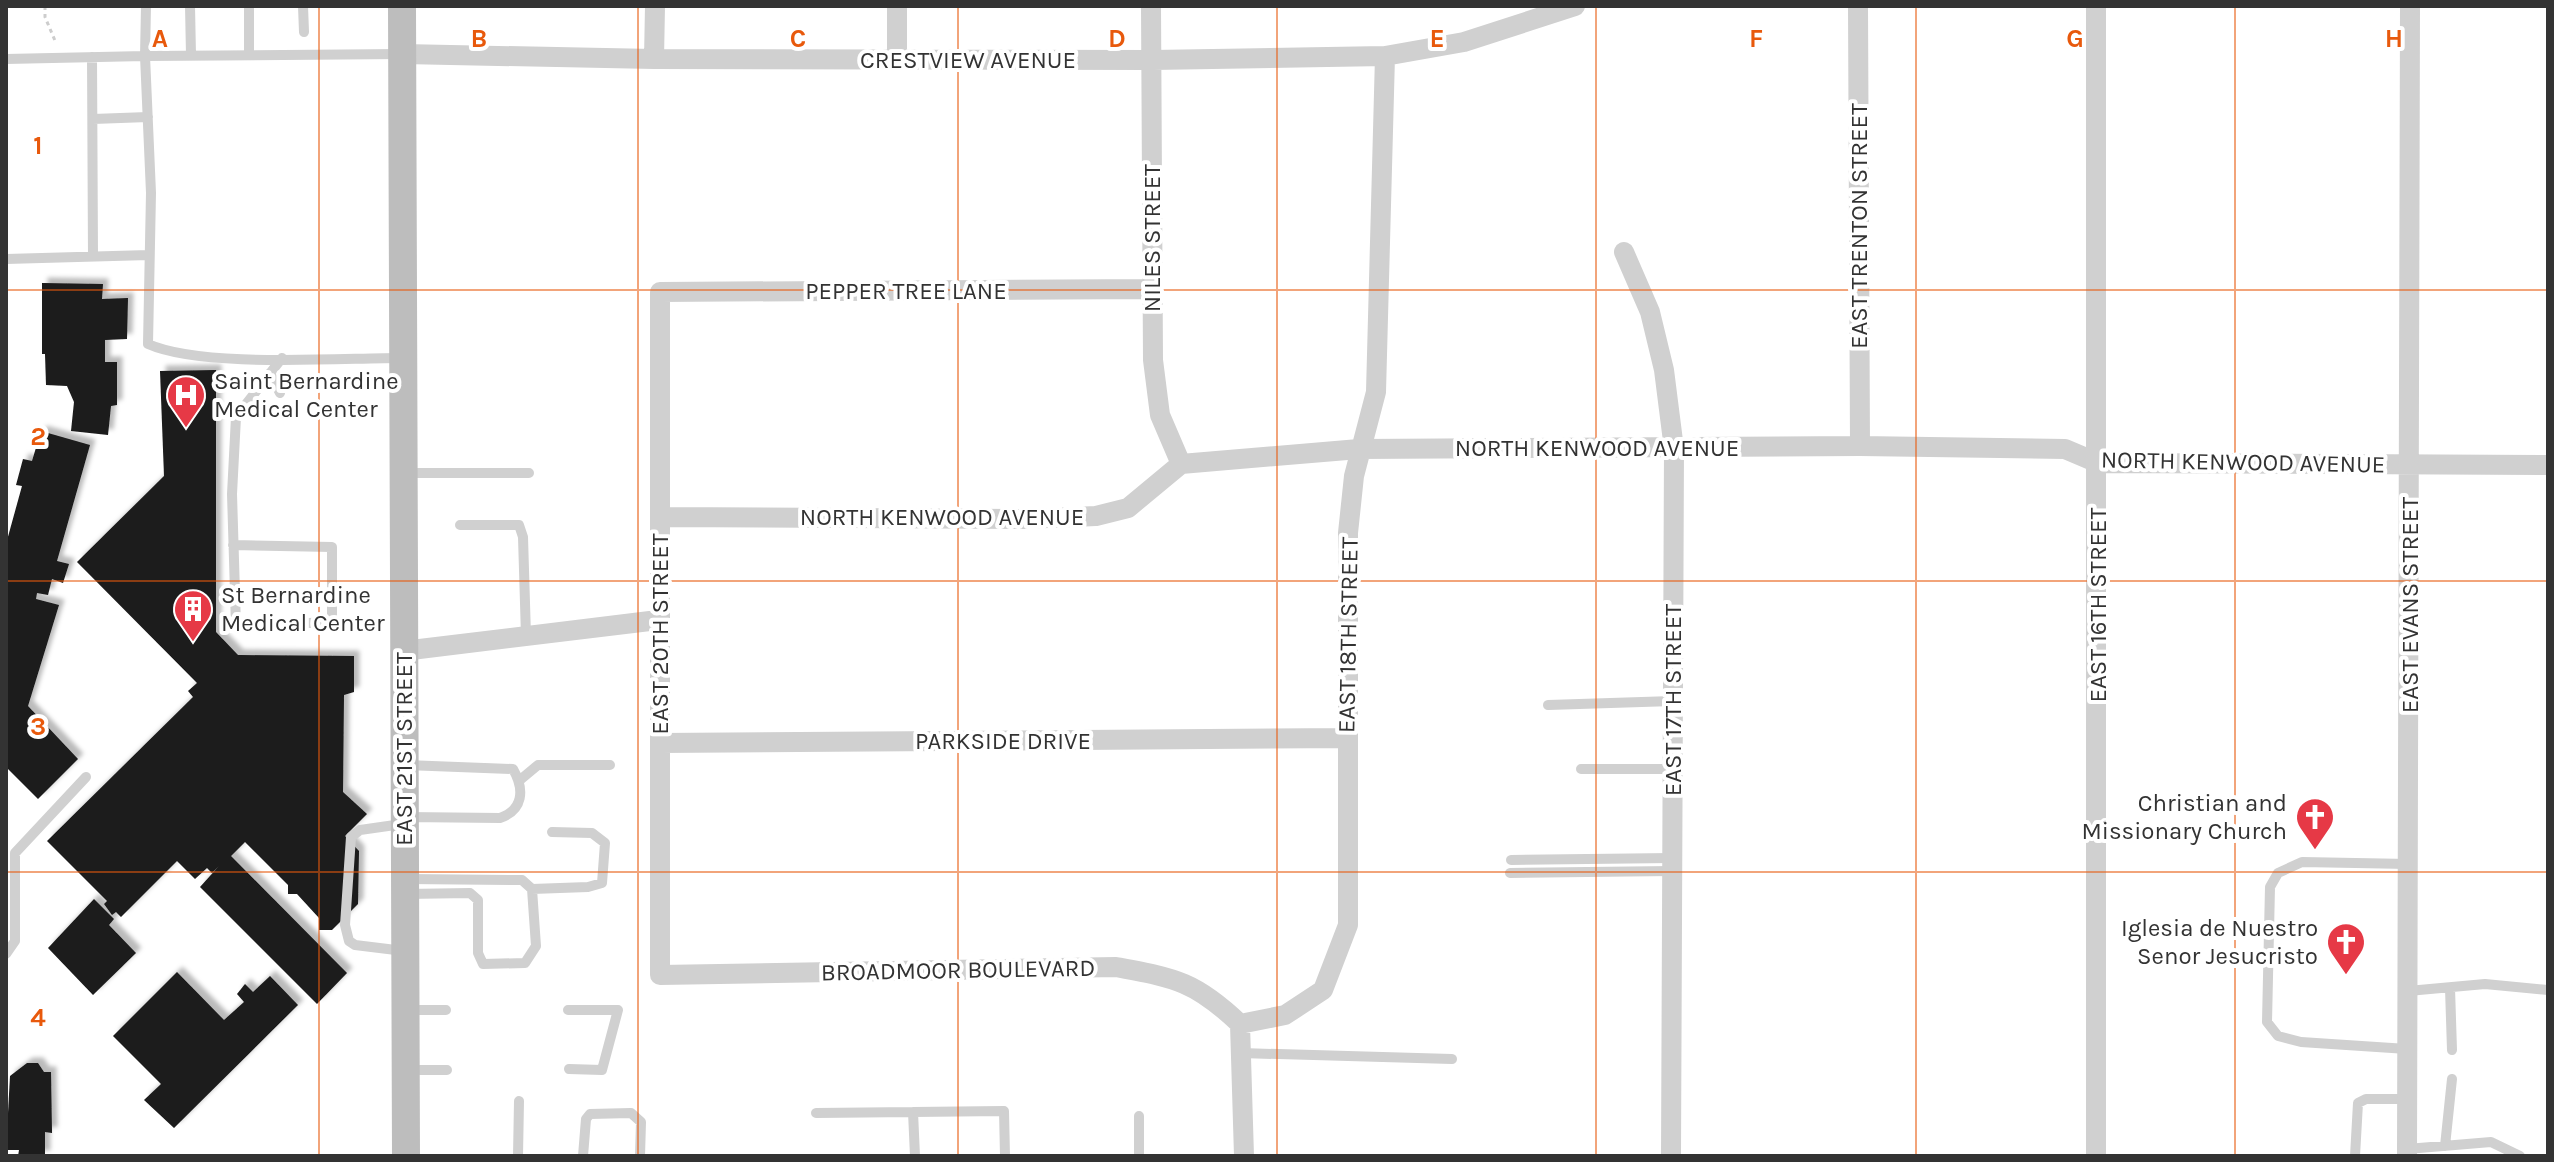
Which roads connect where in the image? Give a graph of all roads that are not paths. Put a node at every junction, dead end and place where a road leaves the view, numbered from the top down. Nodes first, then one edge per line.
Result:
1 (146, 6) edge
2 (190, 6) edge
3 (249, 6) edge
4 (303, 6) edge
5 (402, 6) edge
6 (655, 6) edge
7 (897, 6) edge
8 (1151, 6) edge
9 (1575, 6) edge
10 (1858, 6) edge
11 (2096, 6) edge
12 (2410, 6) edge
13 (304, 32) dead end
14 (403, 54) junction
15 (191, 55) junction
16 (249, 55) junction
17 (145, 56) junction
18 (1385, 56) junction
19 (92, 57) junction
20 (6, 59) edge
21 (654, 59) junction
22 (897, 59) junction
23 (1153, 60) junction
24 (148, 117) junction
25 (93, 119) junction
26 (1624, 252) dead end
27 (149, 255) junction
28 (93, 256) junction
29 (6, 259) edge
30 (1151, 289) junction
31 (660, 292) joint
32 (282, 358) junction
33 (404, 358) junction
34 (270, 373) junction
35 (280, 393) dead end
36 (1860, 446) junction
37 (1359, 449) junction
38 (1674, 449) junction
39 (2098, 463) junction
40 (1181, 464) junction
41 (2411, 465) junction
42 (2548, 465) edge
43 (403, 473) junction
44 (529, 473) dead end
45 (661, 517) junction
46 (460, 525) dead end
47 (233, 545) junction
48 (658, 620) junction
49 (526, 636) junction
50 (403, 651) junction
51 (1673, 701) junction
52 (1548, 705) dead end
53 (1347, 738) junction
54 (660, 743) junction
55 (404, 765) junction
56 (610, 765) dead end
57 (1581, 769) dead end
58 (1673, 769) junction
59 (86, 777) dead end
60 (520, 780) junction
61 (404, 820) junction
62 (552, 832) dead end
63 (1511, 860) dead end
64 (1672, 864) junction
65 (2409, 864) junction
66 (1510, 873) dead end
67 (405, 887) junction
68 (532, 889) junction
69 (405, 952) junction
70 (6, 954) edge
71 (660, 975) joint
72 (2450, 988) junction
73 (2548, 990) edge
74 (2408, 991) junction
75 (405, 1010) junction
76 (446, 1010) dead end
77 (568, 1010) dead end
78 (1240, 1024) junction
79 (2407, 1049) junction
80 (2452, 1050) dead end
81 (1241, 1053) junction
82 (1452, 1059) dead end
83 (569, 1069) dead end
84 (406, 1070) junction
85 (447, 1070) dead end
86 (2452, 1079) dead end
87 (2407, 1099) junction
88 (519, 1101) dead end
89 (913, 1112) junction
90 (816, 1113) dead end
91 (1139, 1116) dead end
92 (2445, 1146) junction
93 (2407, 1152) edge
94 (406, 1156) edge
95 (518, 1156) edge
96 (583, 1156) edge
97 (640, 1156) edge
98 (915, 1156) edge
99 (1005, 1156) edge
100 (1139, 1156) edge
101 (1244, 1156) edge
102 (1671, 1156) edge
103 (2096, 1156) edge
104 (2355, 1156) edge
105 (2520, 1156) edge

1 - 17 lane
2 - 15 lane
3 - 16 lane
4 - 13 lane
5 - 14 street, EAST 21ST STREET
6 - 21 street
7 - 22 street
8 - 23 street, NILES STREET
9 - 18 street, CRESTVIEW AVENUE
10 - 36 street, EAST TRENTON STREET
11 - 39 street, EAST 16TH STREET
12 - 41 street, EAST EVANS STREET
14 - 16 lane
14 - 21 street, CRESTVIEW AVENUE
14 - 33 street, EAST 21ST STREET
15 - 16 lane
15 - 17 lane
17 - 19 lane
17 - 24 lane
18 - 23 street, CRESTVIEW AVENUE
18 - 37 street, EAST 18TH STREET
19 - 20 lane
19 - 25 lane
21 - 22 street, CRESTVIEW AVENUE
22 - 23 street, CRESTVIEW AVENUE
23 - 30 street, NILES STREET
24 - 25 lane
24 - 27 lane
25 - 28 lane
26 - 38 street, EAST 17TH STREET
27 - 28 lane
27 - 32 lane
28 - 29 lane
30 - 31 street, PEPPER TREE LANE
30 - 40 street, NILES STREET
31 - 45 street, EAST 20TH STREET
32 - 33 lane
32 - 34 lane
33 - 43 street, EAST 21ST STREET
34 - 35 lane
34 - 47 lane
36 - 38 street, NORTH KENWOOD AVENUE
36 - 39 street, NORTH KENWOOD AVENUE
37 - 38 street, NORTH KENWOOD AVENUE
37 - 40 street, NORTH KENWOOD AVENUE
37 - 53 street, EAST 18TH STREET
38 - 51 street, EAST 17TH STREET
39 - 41 street, NORTH KENWOOD AVENUE
39 - 103 street, EAST 16TH STREET
40 - 45 street, NORTH KENWOOD AVENUE
41 - 42 street, NORTH KENWOOD AVENUE
41 - 65 street, EAST EVANS STREET
43 - 44 lane
43 - 50 street, EAST 21ST STREET
45 - 48 street, EAST 20TH STREET
46 - 49 lane
47 - 47 lane
48 - 49 street
48 - 54 street, EAST 20TH STREET
49 - 50 street
50 - 55 street, EAST 21ST STREET
51 - 52 lane
51 - 58 street, EAST 17TH STREET
53 - 54 street, PARKSIDE DRIVE
53 - 78 street, EAST 18TH STREET
54 - 71 street, EAST 20TH STREET
55 - 60 lane
55 - 61 street, EAST 21ST STREET
56 - 60 lane
57 - 58 lane
58 - 64 street, EAST 17TH STREET
59 - 70 lane
60 - 61 lane
61 - 67 street, EAST 21ST STREET
61 - 69 lane
62 - 68 lane
63 - 64 lane
64 - 66 lane
64 - 102 street, EAST 17TH STREET
65 - 74 street, EAST EVANS STREET
65 - 79 lane
67 - 68 lane
67 - 68 lane
67 - 69 street, EAST 21ST STREET
69 - 75 street, EAST 21ST STREET
71 - 78 street, BROADMOOR BOULEVARD
72 - 73 lane
72 - 74 lane
72 - 80 lane
74 - 79 street, EAST EVANS STREET
75 - 76 lane
75 - 84 street, EAST 21ST STREET
77 - 83 lane
78 - 81 street
79 - 87 street, EAST EVANS STREET
81 - 82 lane
81 - 101 street
84 - 85 lane
84 - 94 street, EAST 21ST STREET
86 - 92 lane
87 - 93 street, EAST EVANS STREET
87 - 104 lane
88 - 95 lane
89 - 90 lane
89 - 98 lane
89 - 99 lane
91 - 100 lane
92 - 93 lane
92 - 105 lane
96 - 97 lane

